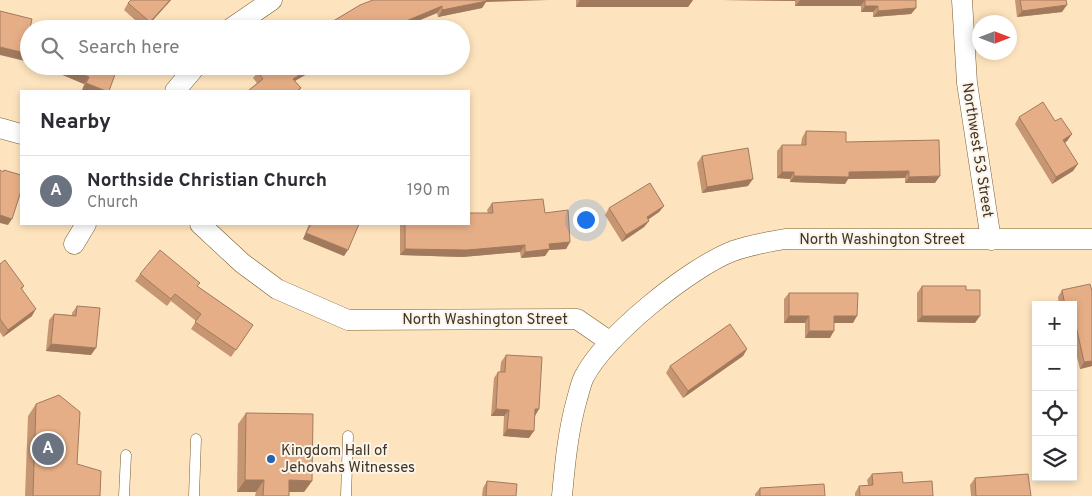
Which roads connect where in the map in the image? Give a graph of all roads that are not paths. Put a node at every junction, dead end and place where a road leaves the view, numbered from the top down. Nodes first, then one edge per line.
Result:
1 (272, 0) edge
2 (962, 0) edge
3 (243, 20) edge
4 (188, 75) edge
5 (176, 90) edge
6 (0, 128) edge
7 (20, 134) edge
8 (85, 225) edge
9 (201, 225) edge
10 (1092, 239) edge
11 (991, 240) junction
12 (74, 244) dead end
13 (609, 341) junction
14 (348, 436) dead end
15 (196, 439) dead end
16 (126, 455) dead end
17 (124, 496) edge
18 (194, 496) edge
19 (346, 496) edge
20 (562, 496) edge

1 - 3 street
2 - 11 street, Northwest 53 Street
4 - 5 street
6 - 7 street
8 - 12 street
9 - 13 street, North Washington Street
10 - 11 street, North Washington Street
11 - 13 street, North Washington Street
13 - 20 street
14 - 19 lane
15 - 18 lane
16 - 17 lane

